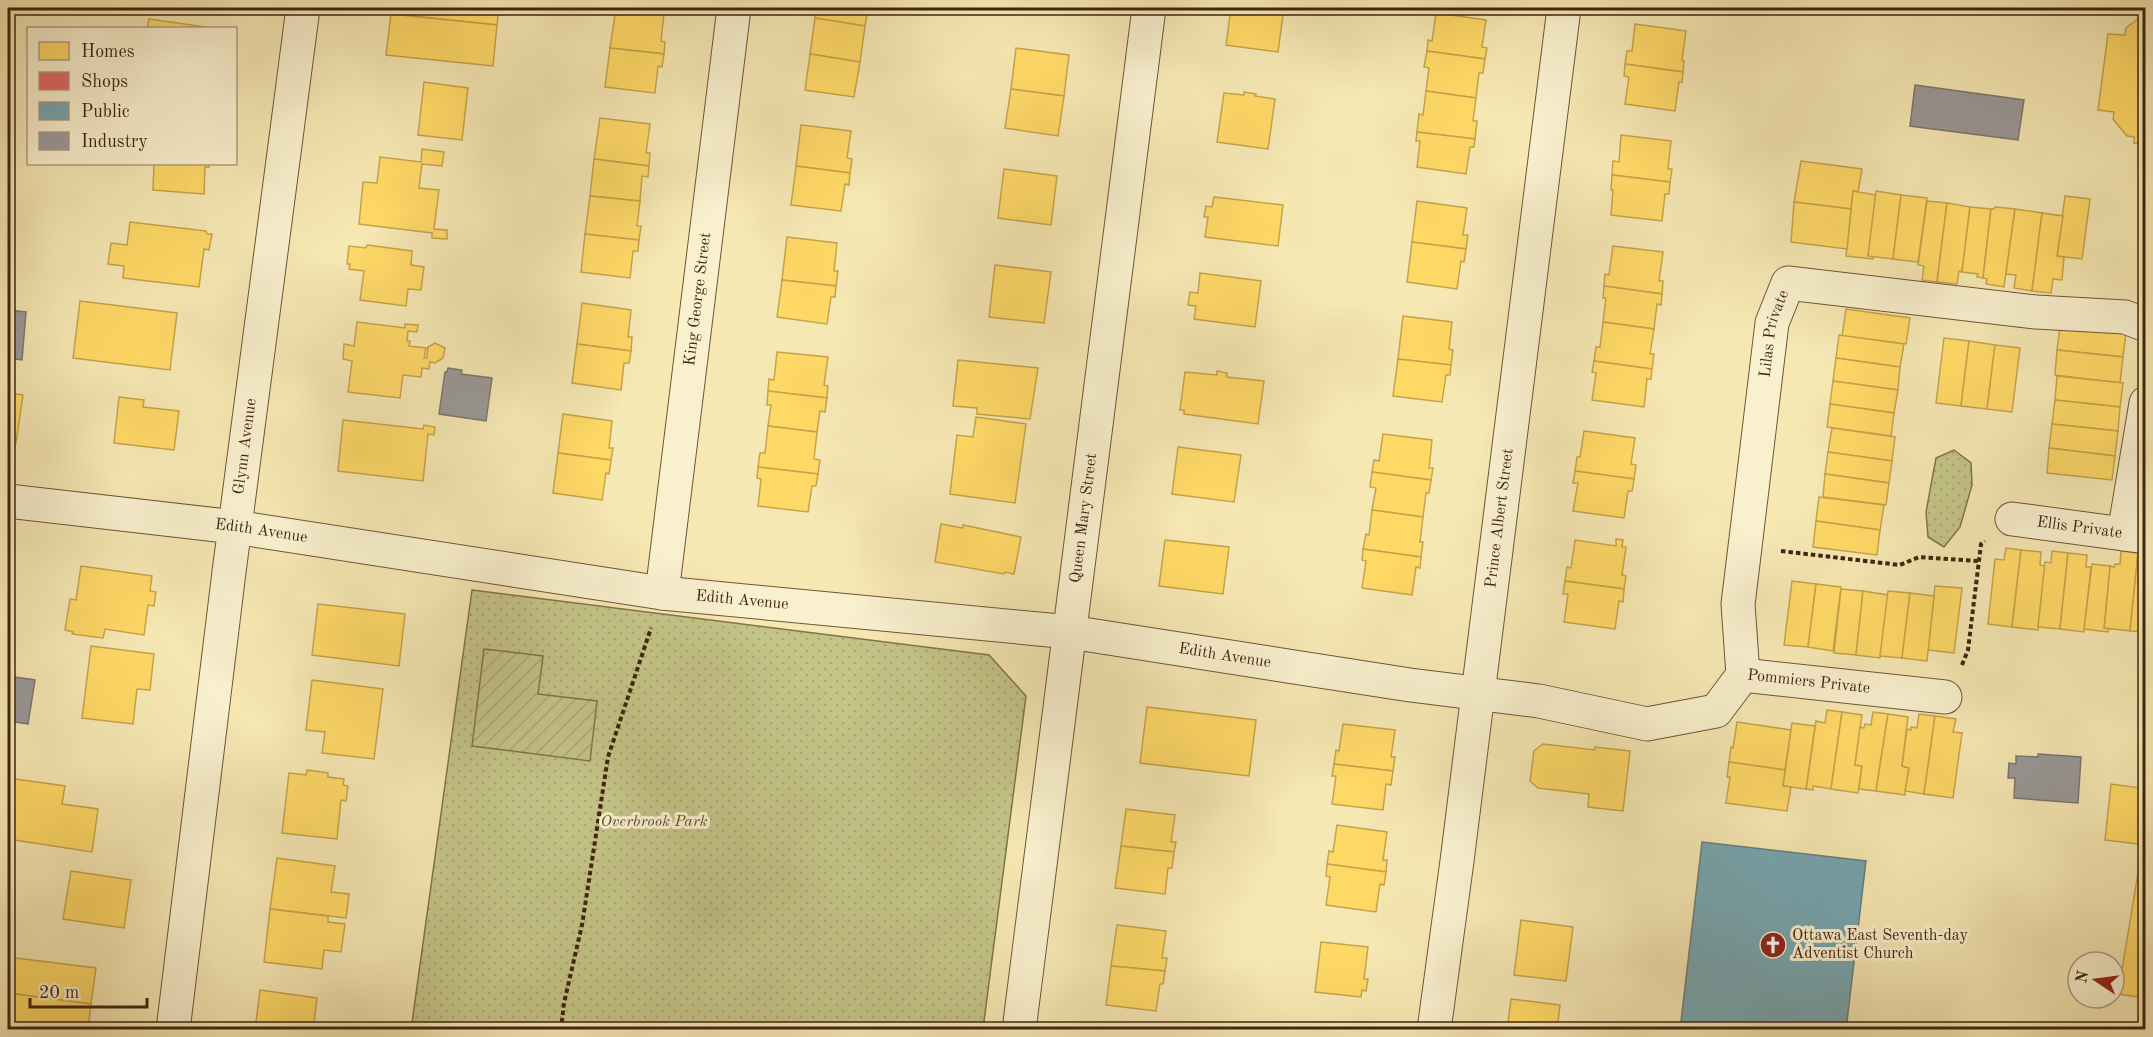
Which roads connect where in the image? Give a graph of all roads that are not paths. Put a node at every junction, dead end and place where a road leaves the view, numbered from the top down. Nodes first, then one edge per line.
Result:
1 (303, 8) edge
2 (734, 8) edge
3 (1149, 8) edge
4 (1564, 8) edge
5 (2145, 325) edge
6 (2145, 403) edge
7 (8, 501) edge
8 (2012, 519) road end
9 (235, 527) junction
10 (2135, 536) edge
11 (662, 593) junction
12 (1070, 632) junction
13 (1743, 675) junction
14 (1477, 693) junction
15 (1945, 697) road end
16 (173, 1029) edge
17 (1019, 1029) edge
18 (1434, 1029) edge

1 - 9 street, Glynn Avenue
2 - 11 street, King George Street
3 - 12 street, Queen Mary Street
4 - 14 street, Prince Albert Street
5 - 13 street, Lilas Private
6 - 10 street
7 - 9 street, Edith Avenue
8 - 10 street, Ellis Private
9 - 11 street, Edith Avenue
9 - 16 street, Glynn Avenue
11 - 12 street, Edith Avenue
12 - 14 street, Edith Avenue
12 - 17 street, Queen Mary Street
13 - 14 street, Pommiers Private
13 - 15 street, Pommiers Private
14 - 18 street, Prince Albert Street

